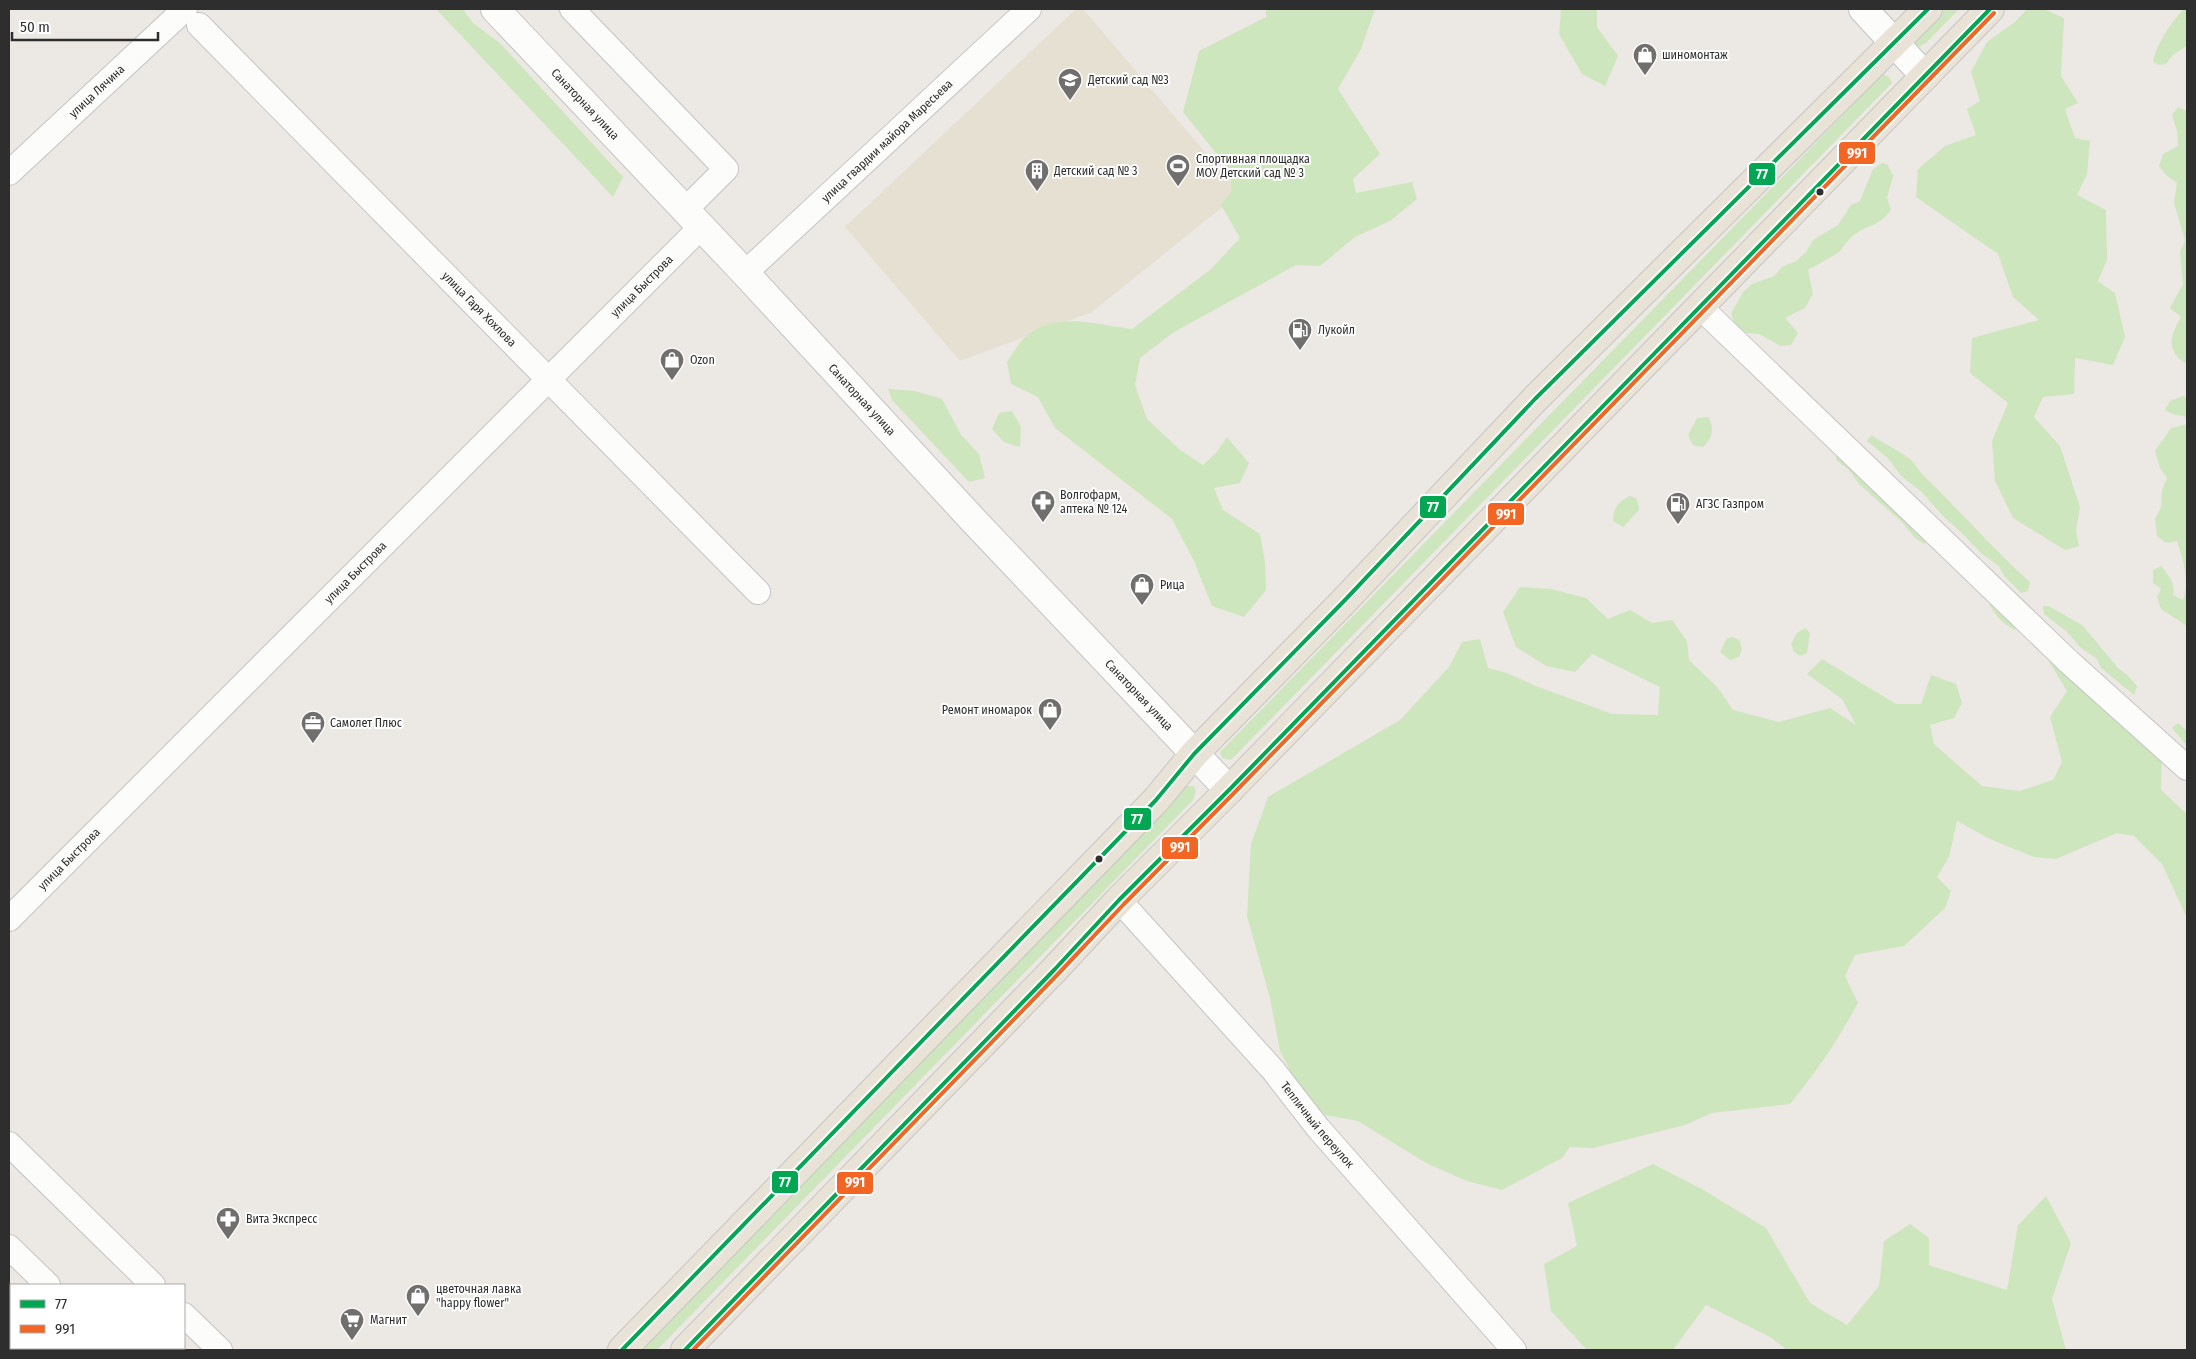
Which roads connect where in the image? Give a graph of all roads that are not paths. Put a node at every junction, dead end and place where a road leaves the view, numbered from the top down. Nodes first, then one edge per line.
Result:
1 (495, 9) edge
2 (572, 9) edge
3 (1029, 9) edge
4 (1864, 9) edge
5 (1928, 9) edge
6 (1990, 9) edge
7 (192, 17) edge
8 (1892, 42) junction
9 (1925, 76) junction
10 (9, 173) edge
11 (693, 218) junction
12 (745, 273) junction
13 (1700, 307) junction
14 (549, 380) junction
15 (758, 592) dead end
16 (1194, 754) junction
17 (2187, 768) edge
18 (1229, 790) junction
19 (1118, 900) junction
20 (9, 919) edge
21 (9, 1144) edge
22 (9, 1247) edge
23 (47, 1284) edge
24 (152, 1284) edge
25 (185, 1316) edge
26 (220, 1350) edge
27 (622, 1350) edge
28 (685, 1350) edge
29 (1514, 1350) edge

1 - 11 street, Санаторная улица
2 - 11 street, улица Быстрова
3 - 12 street, улица гвардии майора Маресьева
4 - 8 street
5 - 8 highway
6 - 9 highway
7 - 10 street, улица Лячина
7 - 14 street, улица Гаря Хохлова
8 - 9 street
8 - 16 highway
9 - 13 highway
11 - 12 street, Санаторная улица
11 - 14 street, улица Быстрова
12 - 16 street, Санаторная улица
13 - 17 street
13 - 18 highway
14 - 15 street, улица Гаря Хохлова
14 - 20 street, улица Быстрова
16 - 18 street, Санаторная улица
16 - 27 highway
18 - 19 highway
19 - 28 highway
19 - 29 street, Тепличный переулок
21 - 24 street
22 - 23 street
25 - 26 street

